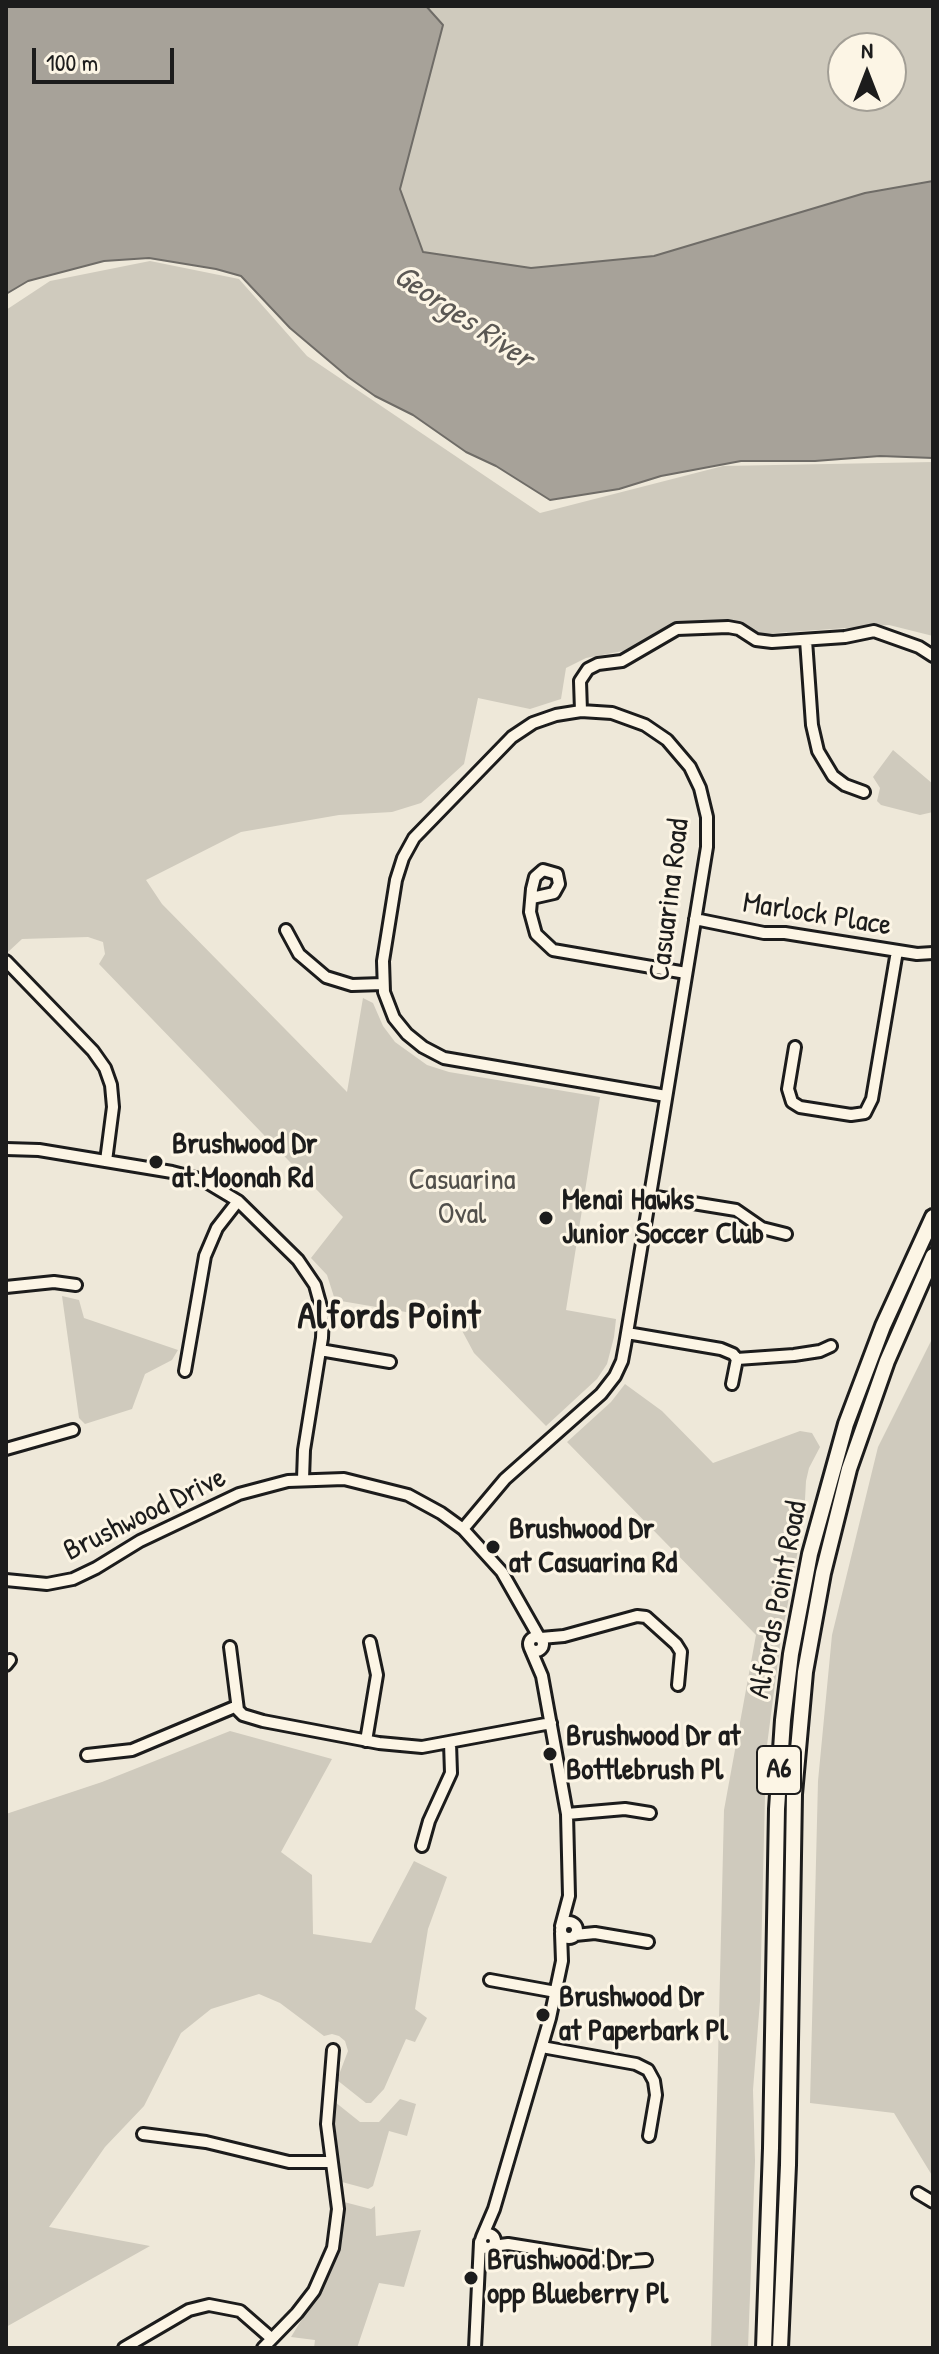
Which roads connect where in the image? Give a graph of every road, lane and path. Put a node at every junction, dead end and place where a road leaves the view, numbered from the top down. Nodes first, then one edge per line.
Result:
1 (806, 640) junction
2 (933, 656) edge
3 (581, 711) junction
4 (864, 792) dead end
5 (532, 898) dead end
6 (695, 919) junction
7 (286, 930) dead end
8 (897, 951) junction
9 (933, 953) edge
10 (6, 961) edge
11 (686, 973) junction
12 (383, 984) junction
13 (795, 1047) dead end
14 (666, 1096) junction
15 (6, 1149) edge
16 (106, 1161) junction
17 (650, 1196) junction
18 (238, 1201) junction
19 (933, 1217) edge
20 (786, 1234) dead end
21 (933, 1256) edge
22 (76, 1285) dead end
23 (6, 1287) edge
24 (627, 1333) junction
25 (831, 1346) dead end
26 (320, 1350) junction
27 (737, 1359) junction
28 (390, 1362) dead end
29 (185, 1371) dead end
30 (732, 1384) dead end
31 (73, 1430) dead end
32 (6, 1449) edge
33 (303, 1479) junction
34 (463, 1529) junction
35 (6, 1580) edge
36 (370, 1642) dead end
37 (538, 1643) junction
38 (230, 1647) dead end
39 (678, 1685) dead end
40 (237, 1706) junction
41 (551, 1723) junction
42 (366, 1741) junction
43 (450, 1743) junction
44 (87, 1755) dead end
45 (650, 1813) dead end
46 (567, 1814) junction
47 (422, 1846) dead end
48 (569, 1896) junction
49 (561, 1929) junction
50 (575, 1931) junction
51 (648, 1942) dead end
52 (562, 1961) junction
53 (490, 1980) dead end
54 (556, 1992) junction
55 (542, 2047) junction
56 (333, 2050) dead end
57 (143, 2134) dead end
58 (649, 2136) dead end
59 (331, 2162) junction
60 (918, 2193) dead end
61 (933, 2202) edge
62 (489, 2242) junction
63 (646, 2260) dead end
64 (271, 2338) junction
65 (124, 2348) edge
66 (263, 2348) edge
67 (475, 2348) edge
68 (764, 2348) edge
69 (780, 2348) edge

1 - 2 street
1 - 3 street
1 - 4 street
3 - 6 street, Casuarina Road
3 - 12 street, Casuarina Road
5 - 11 street
6 - 8 street, Marlock Place
6 - 11 street, Casuarina Road
7 - 12 street
8 - 9 street, Marlock Place
8 - 13 street
10 - 16 street
11 - 14 street, Casuarina Road
12 - 14 street, Casuarina Road
14 - 17 street, Casuarina Road
15 - 16 street
16 - 18 street
17 - 20 street
17 - 24 street, Casuarina Road
18 - 26 street
18 - 29 street
19 - 68 highway, Alfords Point Road / A6
21 - 69 highway, Alfords Point Road / A6
22 - 23 street
24 - 27 street
24 - 34 street, Casuarina Road
25 - 27 street
26 - 28 street
26 - 33 street
27 - 30 street
31 - 32 street
33 - 34 street, Brushwood Drive
33 - 35 street, Brushwood Drive
34 - 37 street, Brushwood Drive
36 - 42 street
37 - 39 street
37 - 41 street, Brushwood Drive
38 - 40 street
40 - 42 street
40 - 44 street
41 - 43 street
41 - 46 street, Brushwood Drive
42 - 43 street
43 - 47 street
45 - 46 street
46 - 48 street, Brushwood Drive
48 - 49 street, Brushwood Drive
48 - 50 street, Brushwood Drive
49 - 50 street
49 - 52 street, Brushwood Drive
50 - 51 street
50 - 52 street, Brushwood Drive
52 - 54 street, Brushwood Drive
53 - 54 street
54 - 55 street, Brushwood Drive
55 - 58 street
55 - 62 street, Brushwood Drive
56 - 59 street
57 - 59 street
59 - 64 street
60 - 61 street
62 - 63 street
62 - 67 street, Brushwood Drive
64 - 65 street
64 - 66 street

